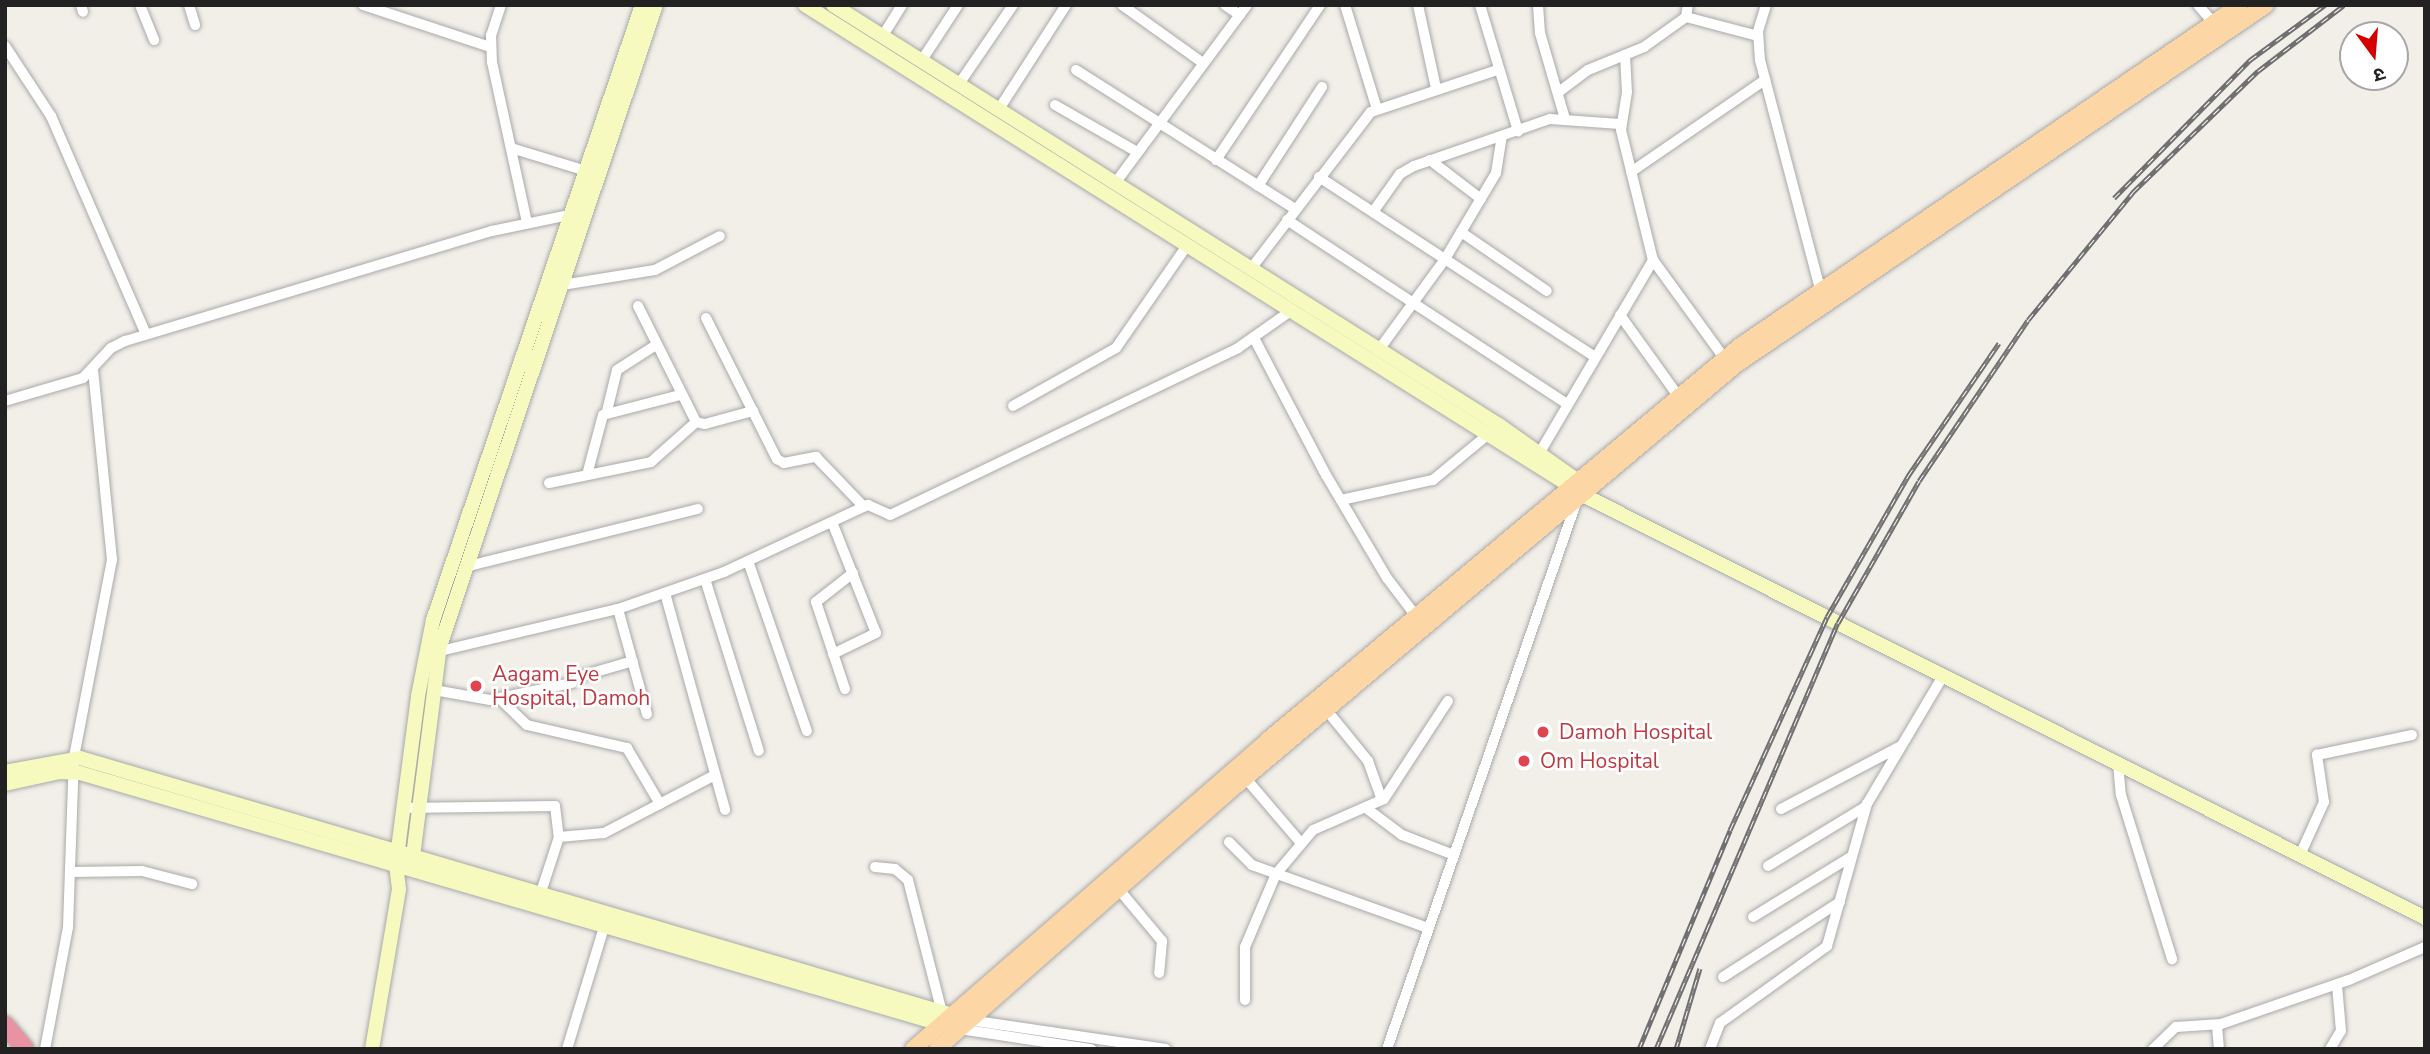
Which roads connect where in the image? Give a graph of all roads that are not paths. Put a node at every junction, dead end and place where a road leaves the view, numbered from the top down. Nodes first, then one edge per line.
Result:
1 (140, 5) edge
2 (189, 5) edge
3 (363, 5) edge
4 (500, 5) edge
5 (642, 5) edge
6 (656, 5) edge
7 (805, 5) edge
8 (902, 5) edge
9 (958, 5) edge
10 (1013, 5) edge
11 (1066, 5) edge
12 (1122, 5) edge
13 (1225, 5) edge
14 (1247, 5) edge
15 (1320, 5) edge
16 (1345, 5) edge
17 (1418, 5) edge
18 (1480, 5) edge
19 (1538, 5) edge
20 (1688, 5) edge
21 (1766, 5) edge
22 (2198, 5) edge
23 (2240, 5) edge
24 (2266, 5) edge
25 (834, 6) edge
26 (1240, 15) junction
27 (1686, 17) junction
28 (195, 25) dead end
29 (2218, 29) junction
30 (1758, 36) junction
31 (882, 37) junction
32 (154, 40) dead end
33 (5, 47) edge
34 (490, 47) junction
35 (1625, 55) junction
36 (922, 60) junction
37 (1203, 63) junction
38 (1076, 70) dead end
39 (1497, 70) junction
40 (1765, 80) junction
41 (959, 84) junction
42 (1322, 88) dead end
43 (1436, 88) junction
44 (1560, 91) junction
45 (1055, 105) dead end
46 (999, 108) junction
47 (1377, 109) junction
48 (1566, 119) junction
49 (1158, 124) junction
50 (1620, 124) junction
51 (1518, 131) junction
52 (1502, 136) junction
53 (511, 148) junction
54 (1137, 152) junction
55 (1216, 160) junction
56 (1430, 160) junction
57 (586, 171) junction
58 (1631, 172) junction
59 (1319, 177) junction
60 (1116, 181) junction
61 (1258, 186) junction
62 (1481, 199) junction
63 (1295, 209) junction
64 (1373, 212) junction
65 (578, 214) junction
66 (1287, 220) junction
67 (527, 223) junction
68 (1461, 232) junction
69 (720, 236) dead end
70 (1188, 244) junction
71 (1445, 259) junction
72 (1653, 260) junction
73 (1250, 271) junction
74 (562, 285) junction
75 (1547, 291) dead end
76 (1822, 298) junction
77 (1414, 303) junction
78 (638, 306) dead end
79 (1292, 310) junction
80 (1620, 315) junction
81 (706, 318) dead end
82 (146, 334) junction
83 (1254, 338) junction
84 (656, 345) junction
85 (1378, 351) junction
86 (1594, 356) junction
87 (1725, 359) junction
88 (93, 368) junction
89 (680, 395) junction
90 (1679, 397) junction
91 (5, 401) edge
92 (1566, 403) junction
93 (1013, 405) dead end
94 (607, 411) junction
95 (753, 411) junction
96 (696, 422) junction
97 (1495, 429) junction
98 (1537, 458) junction
99 (493, 466) junction
100 (587, 475) junction
101 (549, 483) dead end
102 (1582, 491) junction
103 (1341, 500) junction
104 (864, 507) junction
105 (698, 509) dead end
106 (832, 522) junction
107 (748, 561) junction
108 (460, 565) junction
109 (853, 573) junction
110 (705, 579) junction
111 (665, 593) junction
112 (618, 609) junction
113 (1412, 625) junction
114 (433, 652) junction
115 (833, 654) junction
116 (633, 662) junction
117 (1943, 676) junction
118 (845, 689) dead end
119 (434, 690) junction
120 (500, 699) junction
121 (1448, 701) dead end
122 (1322, 705) junction
123 (648, 714) dead end
124 (807, 731) dead end
125 (2412, 735) dead end
126 (1901, 746) junction
127 (759, 751) dead end
128 (2119, 763) junction
129 (73, 765) junction
130 (5, 772) edge
131 (1241, 773) junction
132 (715, 775) junction
133 (5, 784) edge
134 (1382, 800) junction
135 (660, 804) junction
136 (420, 807) junction
137 (1866, 807) junction
138 (403, 808) junction
139 (1366, 808) junction
140 (1781, 809) dead end
141 (725, 810) dead end
142 (559, 837) junction
143 (1229, 842) dead end
144 (1301, 843) junction
145 (1454, 855) junction
146 (2300, 855) junction
147 (1852, 856) junction
148 (397, 858) junction
149 (413, 863) junction
150 (1768, 866) dead end
151 (875, 867) dead end
152 (70, 872) junction
153 (1276, 874) junction
154 (1114, 883) junction
155 (192, 884) dead end
156 (484, 884) junction
157 (399, 889) junction
158 (540, 895) junction
159 (1840, 902) junction
160 (1753, 917) dead end
161 (2425, 918) edge
162 (606, 920) junction
163 (1428, 928) junction
164 (2425, 947) edge
165 (2172, 959) dead end
166 (1159, 973) dead end
167 (1723, 977) dead end
168 (2337, 985) junction
169 (1245, 1000) dead end
170 (952, 1020) junction
171 (5, 1025) edge
172 (2217, 1026) junction
173 (2341, 1033) junction
174 (5, 1044) edge
175 (1121, 1046) edge
176 (10, 1049) edge
177 (25, 1049) edge
178 (45, 1049) edge
179 (372, 1049) edge
180 (567, 1049) edge
181 (913, 1049) edge
182 (937, 1049) edge
183 (1091, 1049) edge
184 (1166, 1049) edge
185 (1387, 1049) edge
186 (1710, 1049) edge
187 (2153, 1049) edge
188 (2219, 1049) edge
189 (2330, 1049) edge
190 (2347, 1049) edge

1 - 32 street
2 - 28 street
3 - 34 street
4 - 34 street
5 - 57 main road
6 - 65 main road
7 - 70 main road
8 - 31 street
9 - 36 street
10 - 41 street
11 - 46 street
12 - 37 street
13 - 26 street
14 - 26 street
15 - 55 street
16 - 47 street
17 - 43 street
18 - 39 street
19 - 44 street
20 - 27 street
21 - 30 street
22 - 29 street
23 - 29 main road
24 - 29 main road
25 - 31 main road
26 - 37 street
27 - 30 street
27 - 35 street
29 - 76 main road
30 - 40 street
31 - 36 main road
33 - 82 street
34 - 53 street
35 - 44 street
35 - 50 street
36 - 41 main road
37 - 49 street
38 - 49 street
39 - 43 street
39 - 51 street
40 - 58 street
40 - 76 street
41 - 46 main road
42 - 61 street
43 - 47 street
44 - 48 street
45 - 54 street
46 - 60 main road
47 - 59 street
48 - 50 street
48 - 51 street
49 - 54 street
49 - 55 street
50 - 58 street
51 - 52 street
52 - 56 street
52 - 62 street
53 - 57 street
53 - 67 street
54 - 60 street
55 - 61 street
56 - 62 street
56 - 64 street
57 - 65 main road
58 - 72 street
59 - 63 street
59 - 64 street
60 - 73 main road
61 - 63 street
62 - 68 street
63 - 66 street
64 - 71 street
65 - 67 street
65 - 74 main road
65 - 99 main road
66 - 73 street
66 - 77 street
67 - 82 street
68 - 71 street
68 - 75 street
69 - 74 street
70 - 79 main road
70 - 93 street
71 - 77 street
71 - 86 street
72 - 80 street
72 - 87 street
73 - 85 main road
74 - 99 main road
76 - 87 main road
76 - 102 main road
77 - 85 street
77 - 92 street
78 - 84 street
79 - 83 street
79 - 97 main road
80 - 86 street
80 - 90 street
81 - 95 street
82 - 88 street
83 - 103 street
83 - 104 street
84 - 89 street
84 - 94 street
85 - 97 main road
86 - 92 street
87 - 90 main road
88 - 91 street
88 - 129 street
89 - 94 street
89 - 96 street
90 - 102 main road
92 - 98 street
94 - 100 street
95 - 96 street
95 - 104 street
96 - 100 street
97 - 98 main road
97 - 103 street
98 - 102 main road
99 - 108 main road
100 - 101 street
102 - 113 main road
102 - 117 main road
102 - 145 street
103 - 113 street
104 - 106 street
105 - 108 street
106 - 107 street
106 - 109 street
107 - 110 street
107 - 124 street
108 - 114 main road
109 - 115 street
109 - 115 street
110 - 111 street
110 - 127 street
111 - 112 street
111 - 132 street
112 - 114 street
112 - 116 street
113 - 122 main road
114 - 119 main road
114 - 138 main road
115 - 118 street
116 - 120 street
116 - 123 street
117 - 126 street
117 - 128 main road
119 - 120 street
119 - 136 main road
120 - 135 street
121 - 134 street
122 - 131 main road
122 - 134 street
125 - 146 street
126 - 137 street
126 - 140 street
128 - 146 main road
128 - 165 street
129 - 130 main road
129 - 133 main road
129 - 148 main road
129 - 152 street
131 - 144 street
131 - 154 main road
132 - 135 street
132 - 141 street
134 - 139 street
135 - 142 street
136 - 138 street
136 - 142 street
136 - 149 main road
137 - 147 street
137 - 150 street
138 - 148 main road
139 - 144 street
139 - 145 street
142 - 158 street
143 - 153 street
144 - 153 street
145 - 163 street
146 - 161 main road
147 - 159 street
147 - 160 street
148 - 149 main road
148 - 157 main road
149 - 156 main road
149 - 157 main road
151 - 170 street
152 - 155 street
152 - 178 street
153 - 163 street
153 - 169 street
154 - 166 street
154 - 170 main road
156 - 158 main road
156 - 162 main road
157 - 179 main road
158 - 162 main road
159 - 167 street
159 - 186 street
162 - 170 main road
162 - 180 street
163 - 185 street
164 - 168 street
168 - 172 street
168 - 173 street
170 - 175 street
170 - 181 main road
170 - 182 main road
170 - 183 street
171 - 177 highway
172 - 187 street
172 - 188 street
173 - 189 street
173 - 190 street
174 - 176 highway
175 - 184 street

